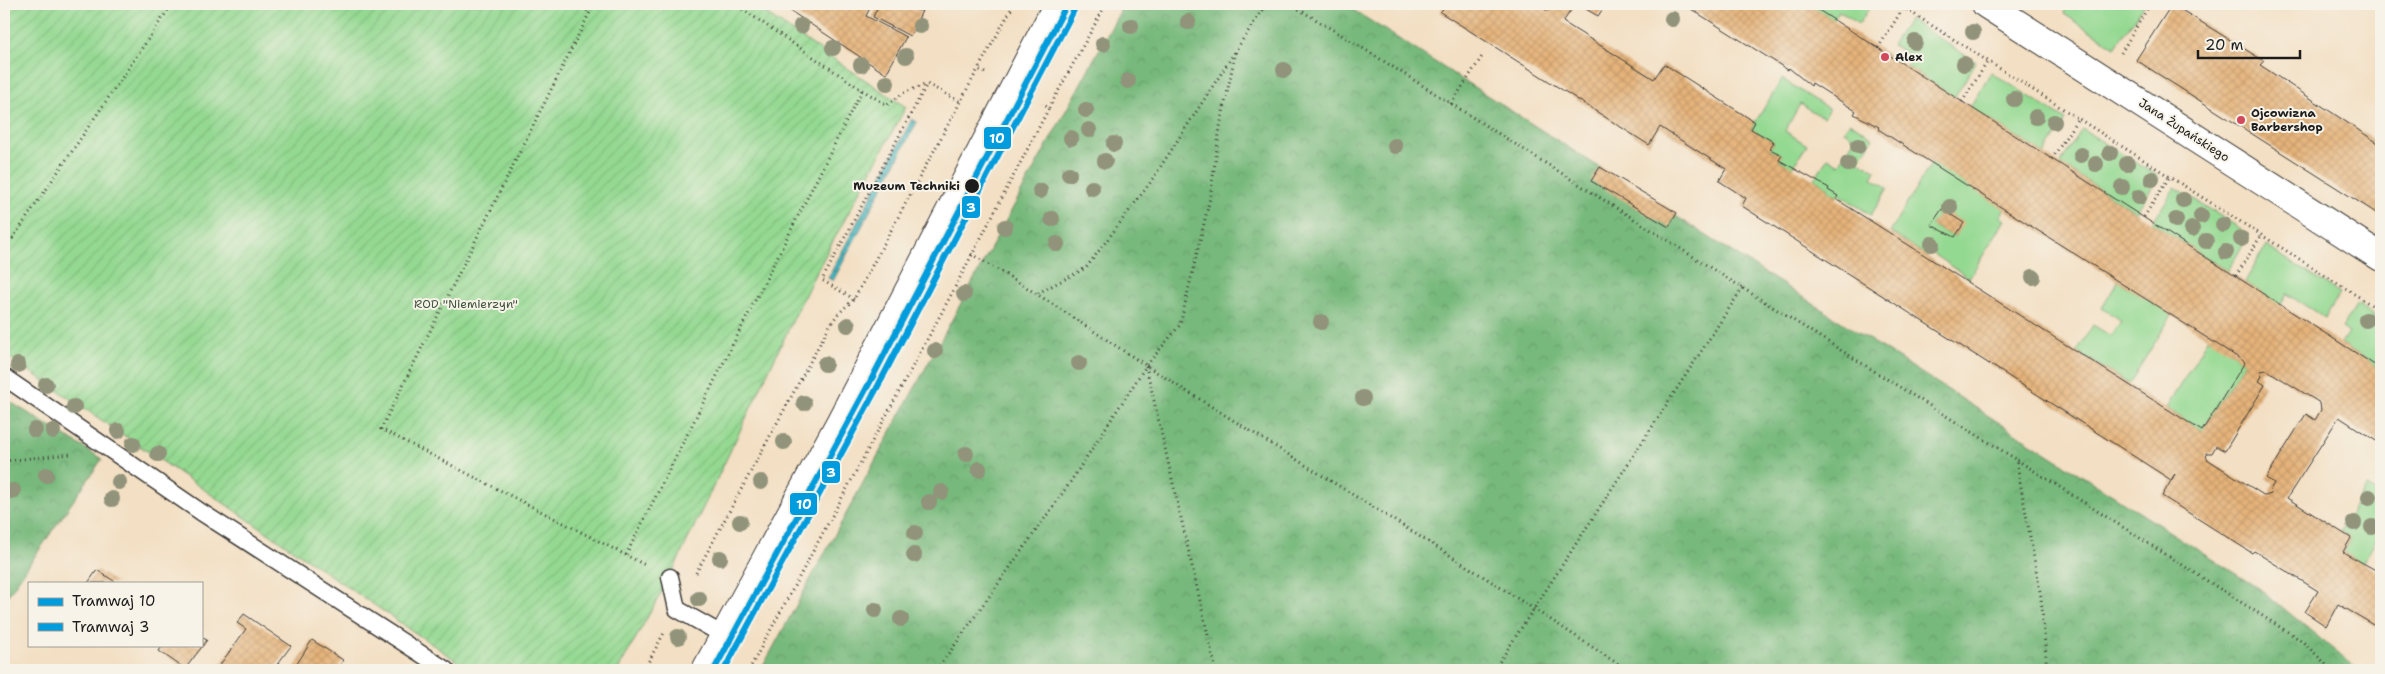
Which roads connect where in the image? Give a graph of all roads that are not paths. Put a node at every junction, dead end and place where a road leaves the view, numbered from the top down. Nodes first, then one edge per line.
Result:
1 (1058, 4) edge
2 (1986, 4) edge
3 (2381, 257) edge
4 (4, 376) edge
5 (670, 577) dead end
6 (724, 636) junction
7 (446, 670) edge
8 (706, 670) edge

1 - 6 street
2 - 3 street, Jana Żupańskiego
4 - 7 lane
5 - 6 lane
6 - 8 street

